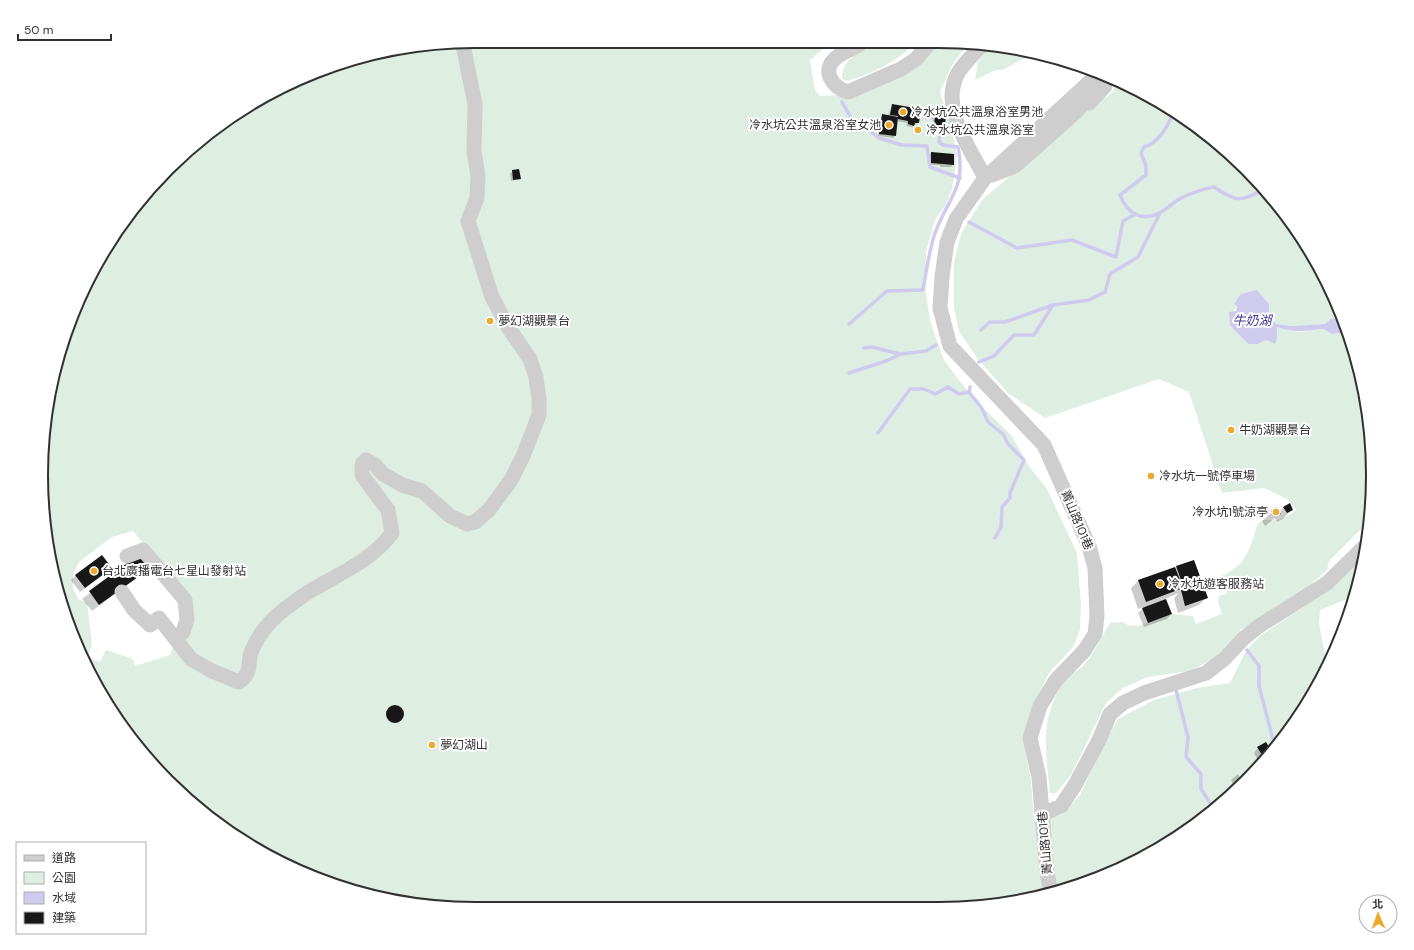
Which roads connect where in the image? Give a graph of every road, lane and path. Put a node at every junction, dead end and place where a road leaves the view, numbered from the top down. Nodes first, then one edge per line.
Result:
1 (464, 48) edge
2 (853, 48) edge
3 (925, 48) edge
4 (978, 50) edge
5 (1094, 78) edge
6 (1102, 81) edge
7 (1103, 82) edge
8 (1092, 93) junction
9 (1076, 112) junction
10 (985, 178) junction
11 (1359, 552) edge
12 (127, 556) dead end
13 (122, 592) dead end
14 (176, 639) junction
15 (1043, 814) junction
16 (1050, 887) edge

1 - 14 street
2 - 3 street
4 - 10 street
5 - 10 street
6 - 8 street
7 - 9 street
8 - 9 street
8 - 10 street
9 - 10 street
10 - 15 street, 菁山路101巷
11 - 15 street
12 - 14 street
13 - 14 street
15 - 16 street, 菁山路101巷

